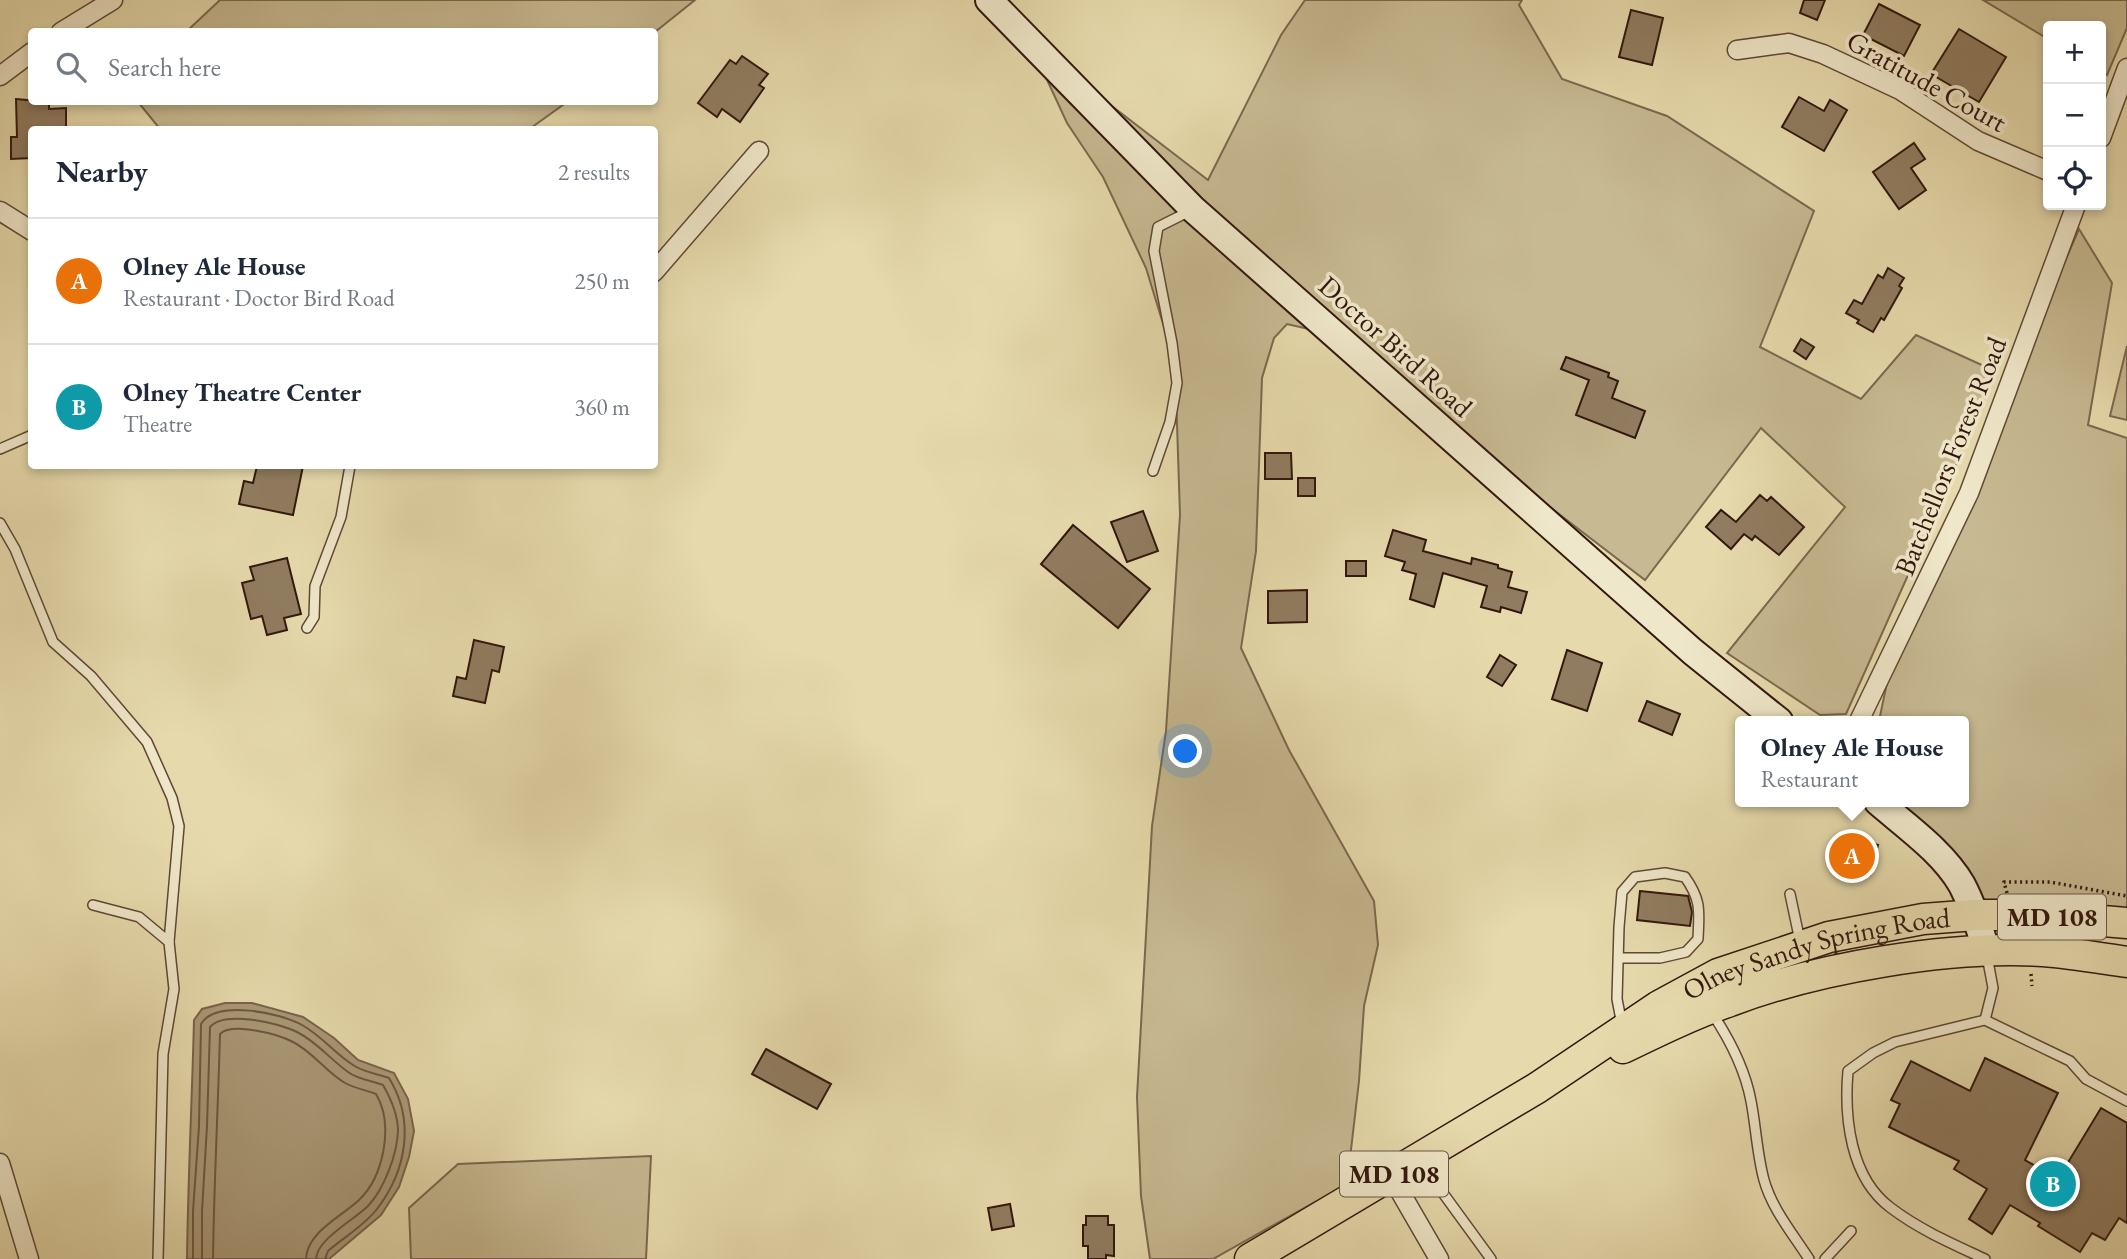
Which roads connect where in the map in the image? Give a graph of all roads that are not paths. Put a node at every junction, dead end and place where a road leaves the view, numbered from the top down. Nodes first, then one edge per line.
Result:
1 (113, 0) edge
2 (989, 0) edge
3 (68, 28) edge
4 (1737, 50) dead end
5 (28, 55) edge
6 (2127, 68) edge
7 (0, 76) edge
8 (2106, 125) edge
9 (759, 150) dead end
10 (2043, 169) edge
11 (1193, 209) junction
12 (2074, 210) edge
13 (0, 211) edge
14 (28, 228) edge
15 (658, 267) edge
16 (28, 437) edge
17 (0, 449) edge
18 (349, 469) edge
19 (1153, 471) dead end
20 (0, 523) edge
21 (307, 628) dead end
22 (1773, 716) edge
23 (1861, 716) edge
24 (1884, 807) edge
25 (1790, 894) dead end
26 (93, 905) dead end
27 (1976, 915) junction
28 (2127, 923) edge
29 (169, 943) junction
30 (1986, 951) junction
31 (1618, 958) junction
32 (1805, 961) junction
33 (2127, 962) edge
34 (1709, 1009) junction
35 (1985, 1020) junction
36 (1623, 1030) junction
37 (1537, 1088) junction
38 (2127, 1101) edge
39 (1418, 1159) junction
40 (0, 1163) edge
41 (1391, 1176) junction
42 (1851, 1231) dead end
43 (29, 1259) edge
44 (158, 1259) edge
45 (1250, 1259) edge
46 (1440, 1259) edge
47 (1491, 1259) edge
48 (1809, 1259) edge
49 (1825, 1259) edge
50 (1985, 1259) edge

1 - 3 street
2 - 11 main road, Doctor Bird Road
4 - 10 street, Gratitude Court
5 - 7 street
6 - 8 street
9 - 15 street
11 - 19 lane
11 - 22 main road, Doctor Bird Road
12 - 23 street, Batchellors Forest Road
13 - 14 street
16 - 17 lane
18 - 21 lane
20 - 29 lane
24 - 27 main road
25 - 32 lane
26 - 29 lane
27 - 28 main road, Olney Sandy Spring Road / MD 108
27 - 30 main road
27 - 32 main road, Olney Sandy Spring Road / MD 108
29 - 44 lane
30 - 32 main road, Olney Sandy Spring Road / MD 108
30 - 33 main road, Olney Sandy Spring Road / MD 108
30 - 35 lane
31 - 31 lane
31 - 36 lane
32 - 34 main road, Olney Sandy Spring Road / MD 108
32 - 36 main road, Olney Sandy Spring Road / MD 108
34 - 37 main road, Olney Sandy Spring Road / MD 108
34 - 48 lane
35 - 38 lane
35 - 50 lane
36 - 37 main road, Olney Sandy Spring Road / MD 108
37 - 39 main road, Olney Sandy Spring Road / MD 108
39 - 41 main road, Olney Sandy Spring Road / MD 108
39 - 47 lane
40 - 43 street
41 - 45 main road, Olney Sandy Spring Road / MD 108
41 - 46 street
42 - 49 lane

